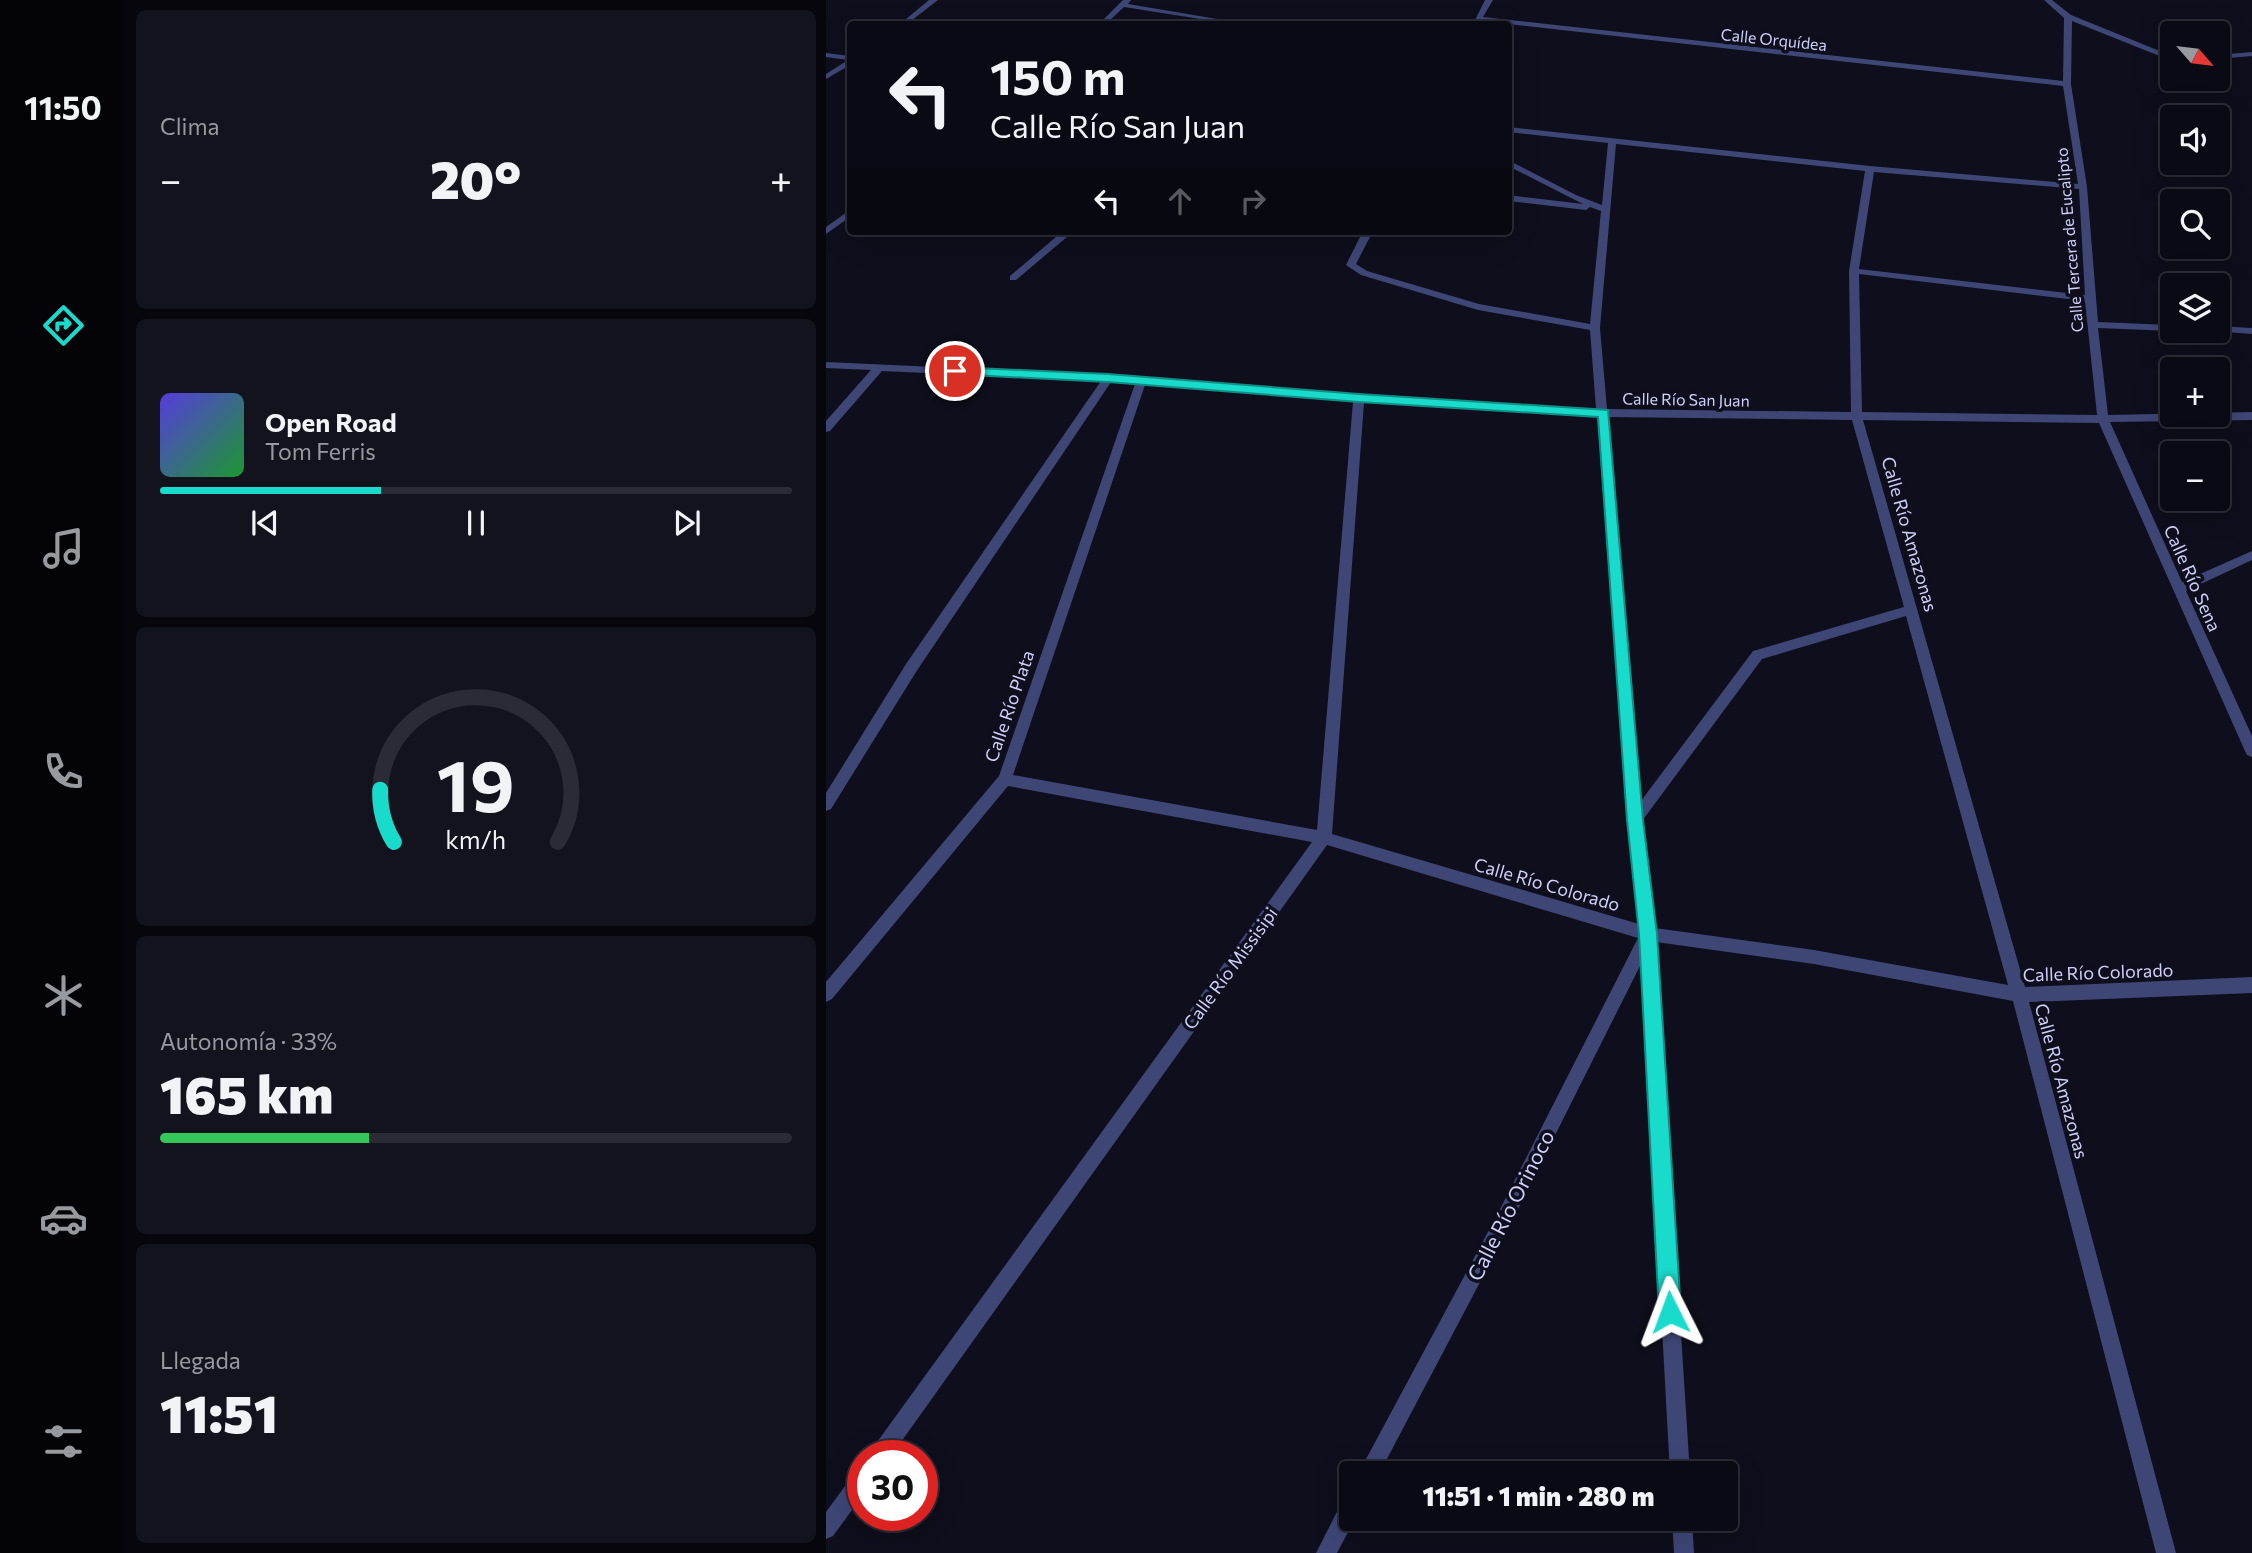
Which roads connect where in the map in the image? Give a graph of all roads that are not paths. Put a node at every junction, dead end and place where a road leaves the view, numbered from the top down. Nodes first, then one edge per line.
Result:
1 (934, 0) edge
2 (1489, 0) edge
3 (2048, 0) edge
4 (1125, 3) edge
5 (2068, 17) junction
6 (907, 21) edge
7 (1105, 21) edge
8 (1226, 21) edge
9 (1478, 21) edge
10 (1512, 26) edge
11 (2160, 54) edge
12 (2252, 54) edge
13 (826, 55) edge
14 (2230, 56) edge
15 (847, 59) edge
16 (847, 62) edge
17 (826, 77) edge
18 (2067, 84) junction
19 (1512, 130) edge
20 (1612, 142) junction
21 (1512, 164) edge
22 (1870, 169) junction
23 (2083, 187) junction
24 (1512, 198) edge
25 (1605, 209) junction
26 (847, 215) edge
27 (826, 231) edge
28 (1064, 235) edge
29 (1366, 235) edge
30 (1854, 271) junction
31 (1013, 278) dead end
32 (2090, 299) junction
33 (2092, 325) junction
34 (1595, 328) junction
35 (2160, 328) edge
36 (2230, 330) edge
37 (2252, 331) edge
38 (826, 365) edge
39 (879, 368) junction
40 (1108, 378) junction
41 (1141, 381) junction
42 (1359, 398) junction
43 (1604, 413) junction
44 (2252, 416) edge
45 (1857, 418) junction
46 (2103, 419) junction
47 (826, 428) edge
48 (2252, 555) edge
49 (2178, 589) junction
50 (1911, 610) junction
51 (2252, 751) edge
52 (1005, 779) junction
53 (826, 805) edge
54 (1635, 820) junction
55 (1324, 838) junction
56 (1648, 934) junction
57 (2252, 985) edge
58 (826, 994) edge
59 (2019, 995) junction
60 (891, 1440) edge
61 (1375, 1461) edge
62 (1678, 1461) edge
63 (847, 1500) edge
64 (1339, 1528) edge
65 (826, 1529) edge
66 (1683, 1531) edge
67 (1326, 1553) edge
68 (1684, 1553) edge
69 (2166, 1553) edge

1 - 6 street
2 - 9 street
3 - 5 street
4 - 7 street
4 - 8 street
5 - 11 street
5 - 18 street, Calle Tercera de Eucalipto
10 - 18 street, Calle Orquídea
12 - 14 street
13 - 15 street
16 - 17 street
18 - 23 street, Calle Tercera de Eucalipto
19 - 20 street
20 - 22 street
20 - 25 street
21 - 25 street
22 - 23 street
22 - 30 street, Calle Río Amazonas
23 - 32 street, Calle Tercera de Eucalipto
24 - 25 street
25 - 34 street
26 - 27 street
28 - 31 street
29 - 34 street
30 - 32 street
30 - 45 street, Calle Río Amazonas
32 - 33 street, Calle Tercera de Eucalipto
33 - 35 street
33 - 46 street, Calle Tercera de Eucalipto
34 - 43 street
36 - 37 street
38 - 39 street, Calle Río San Juan
39 - 40 street, Calle Río San Juan
39 - 47 street
40 - 41 street, Calle Río San Juan
40 - 53 street
41 - 42 street, Calle Río San Juan
41 - 52 street, Calle Río Plata
42 - 43 street, Calle Río San Juan
42 - 55 street
43 - 45 street, Calle Río San Juan
43 - 54 street
44 - 46 street, Calle Río San Juan
45 - 46 street, Calle Río San Juan
45 - 50 street, Calle Río Amazonas
46 - 49 street, Calle Río Sena
48 - 49 street
49 - 51 street, Calle Río Sena
50 - 54 street
50 - 59 street, Calle Río Amazonas
52 - 55 street, Calle Río Colorado
52 - 58 street, Calle Río Plata
54 - 56 street
55 - 56 street, Calle Río Colorado
55 - 60 street, Calle Río Missisipi
56 - 59 street, Calle Río Colorado
56 - 61 street, Calle Río Orinoco
56 - 62 street
57 - 59 street, Calle Río Colorado
59 - 69 street, Calle Río Amazonas
63 - 65 street
64 - 67 street
66 - 68 street

